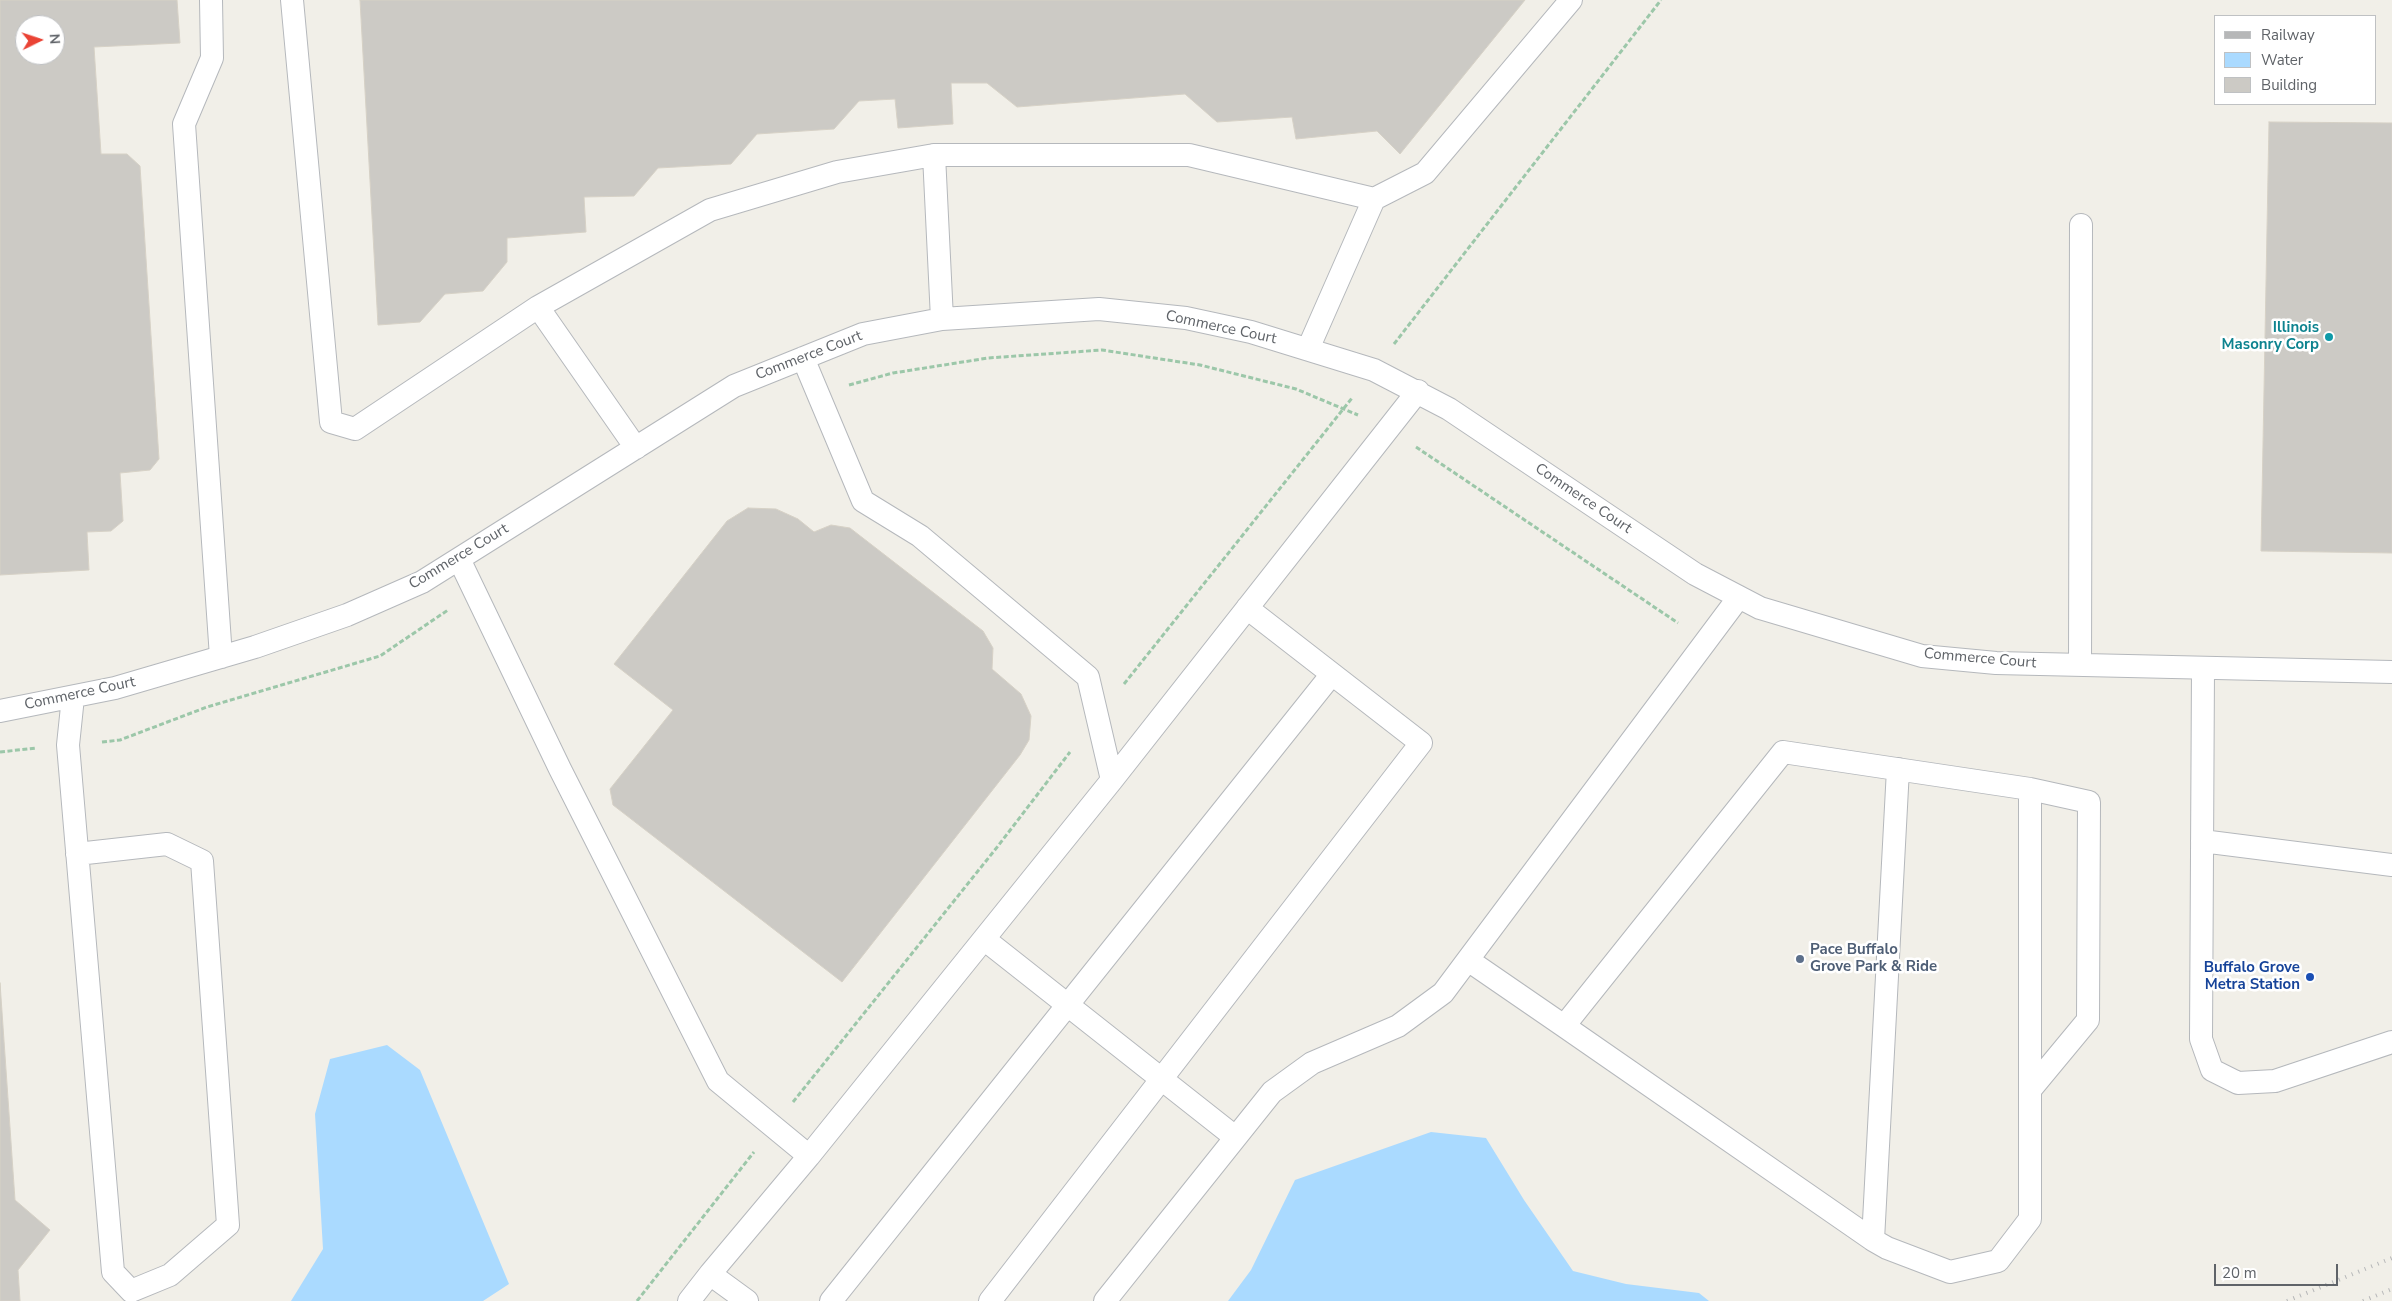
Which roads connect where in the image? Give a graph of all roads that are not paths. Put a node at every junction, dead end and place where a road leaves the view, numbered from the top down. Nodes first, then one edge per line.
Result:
1 (211, 0) edge
2 (292, 0) edge
3 (1571, 0) edge
4 (934, 155) junction
5 (1374, 200) junction
6 (2081, 225) dead end
7 (538, 308) junction
8 (942, 318) junction
9 (1308, 349) junction
10 (803, 358) junction
11 (1418, 391) junction
12 (636, 448) junction
13 (459, 559) junction
14 (1739, 597) junction
15 (1247, 608) junction
16 (221, 657) junction
17 (2080, 665) junction
18 (2203, 669) junction
19 (2392, 672) edge
20 (1332, 674) junction
21 (73, 696) junction
22 (0, 711) edge
23 (1898, 769) junction
24 (1112, 780) junction
25 (2030, 789) junction
26 (2202, 841) junction
27 (78, 854) junction
28 (2392, 865) edge
29 (984, 939) junction
30 (1468, 960) junction
31 (1067, 1005) junction
32 (1564, 1026) junction
33 (2392, 1042) edge
34 (1162, 1080) junction
35 (2030, 1090) junction
36 (1235, 1137) junction
37 (809, 1156) junction
38 (1873, 1240) junction
39 (710, 1274) junction
40 (689, 1301) edge
41 (746, 1301) edge
42 (831, 1301) edge
43 (990, 1301) edge
44 (1105, 1301) edge

1 - 16 lane
2 - 7 lane
3 - 5 lane
4 - 5 lane
4 - 7 lane
4 - 8 lane
5 - 9 lane
6 - 17 lane
7 - 12 lane
8 - 9 lane, Commerce Court
8 - 10 lane, Commerce Court
9 - 11 lane, Commerce Court
10 - 12 lane, Commerce Court
10 - 24 lane
11 - 14 lane, Commerce Court
11 - 15 lane
12 - 13 lane, Commerce Court
13 - 16 lane, Commerce Court
13 - 37 lane
14 - 17 lane, Commerce Court
14 - 30 lane
15 - 20 lane
15 - 24 lane
16 - 21 lane, Commerce Court
17 - 18 lane, Commerce Court
18 - 19 lane, Commerce Court
18 - 26 lane
20 - 31 lane
20 - 34 lane
21 - 22 lane, Commerce Court
21 - 27 lane
23 - 25 lane
23 - 32 lane
23 - 38 lane
24 - 29 lane
25 - 35 lane
25 - 35 lane
26 - 28 lane
26 - 33 lane
27 - 27 lane
29 - 31 lane
29 - 37 lane
30 - 32 lane
30 - 36 lane
31 - 34 lane
31 - 42 lane
32 - 38 lane
34 - 36 lane
34 - 43 lane
35 - 38 lane
36 - 44 lane
37 - 39 lane
39 - 40 lane
39 - 41 lane

